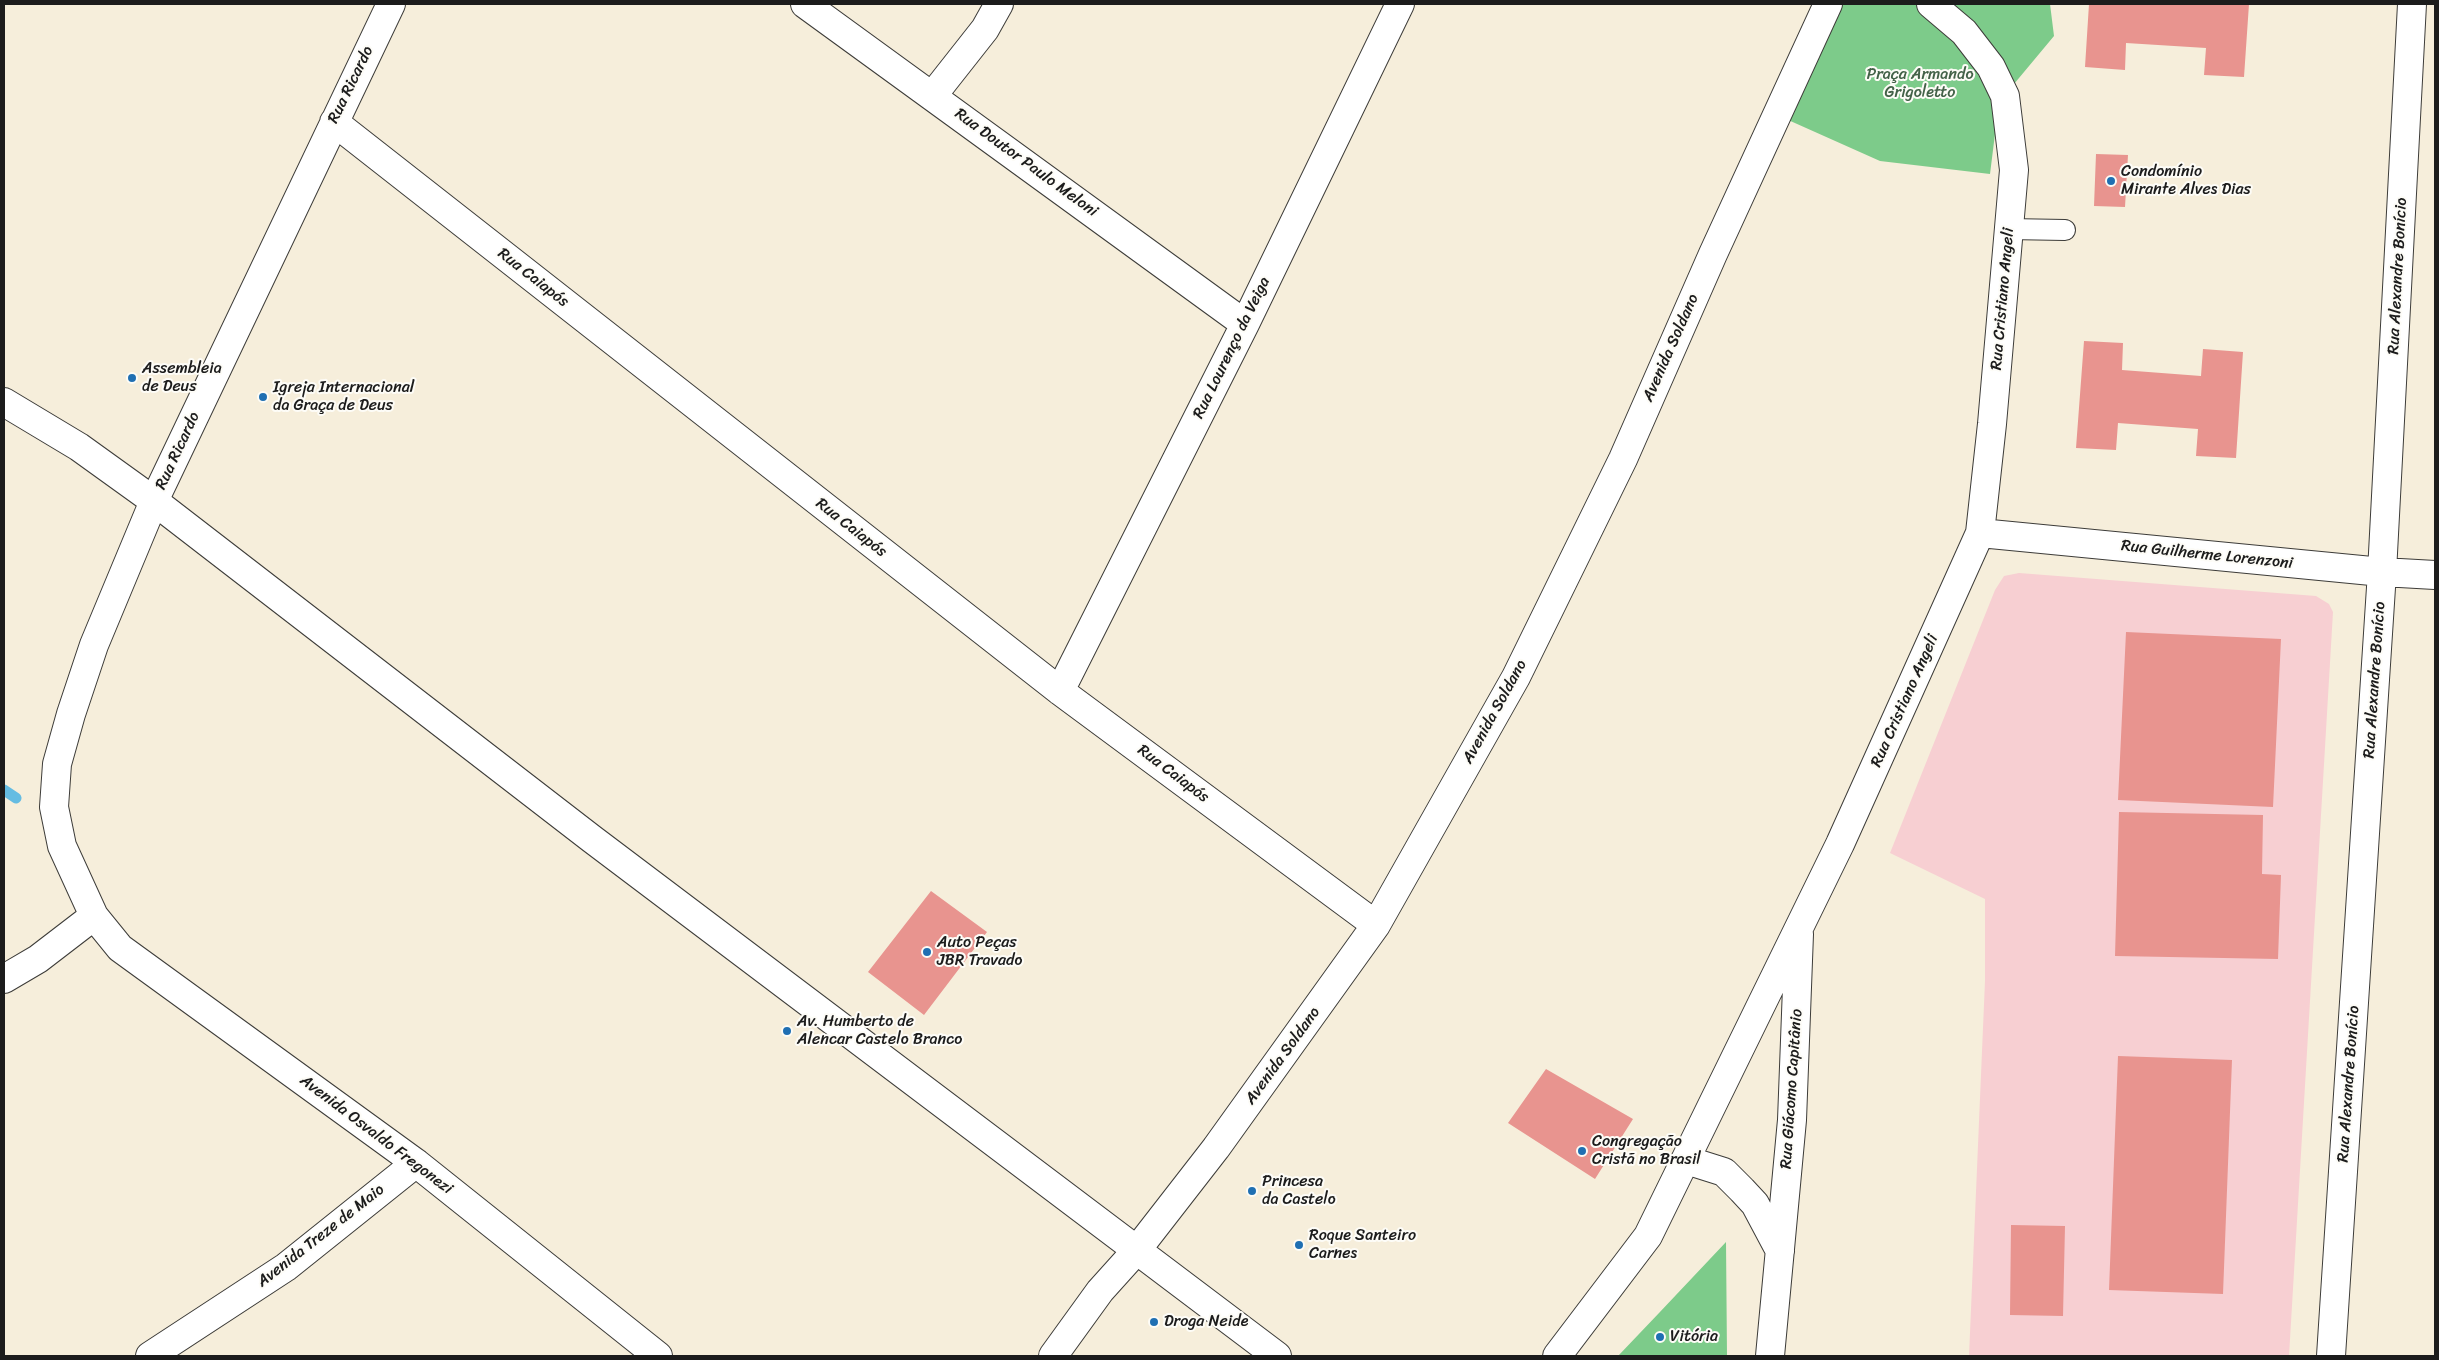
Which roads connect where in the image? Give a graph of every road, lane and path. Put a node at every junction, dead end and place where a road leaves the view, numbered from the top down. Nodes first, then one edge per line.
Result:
1 (391, 4) edge
2 (805, 4) edge
3 (998, 4) edge
4 (1400, 4) edge
5 (1828, 4) edge
6 (1931, 4) edge
7 (2412, 4) edge
8 (933, 95) junction
9 (334, 122) junction
10 (2008, 229) junction
11 (2065, 230) dead end
12 (1245, 324) junction
13 (4, 402) edge
14 (154, 501) junction
15 (1980, 533) junction
16 (2382, 572) junction
17 (2435, 575) edge
18 (1060, 691) junction
19 (94, 916) junction
20 (1376, 925) junction
21 (1799, 927) junction
22 (4, 979) edge
23 (1686, 1160) junction
24 (416, 1163) junction
25 (1136, 1251) junction
26 (1780, 1251) junction
27 (150, 1356) edge
28 (658, 1356) edge
29 (1053, 1356) edge
30 (1277, 1356) edge
31 (1557, 1356) edge
32 (1770, 1356) edge
33 (2331, 1356) edge

1 - 9 street, Rua Ricardo
2 - 8 street, Rua Doutor Paulo Meloni
3 - 8 street
4 - 12 street, Rua Lourenço da Veiga
5 - 20 street, Avenida Soldano
6 - 10 street, Rua Cristiano Angeli
7 - 16 street, Rua Alexandre Bonício
8 - 12 street, Rua Doutor Paulo Meloni
9 - 14 street, Rua Ricardo
9 - 18 street, Rua Caiapós
10 - 11 lane
10 - 15 street, Rua Cristiano Angeli
12 - 18 street, Rua Lourenço da Veiga
13 - 14 street
14 - 19 street, Rua Ricardo
14 - 25 street
15 - 16 street, Rua Guilherme Lorenzoni
15 - 21 street, Rua Cristiano Angeli
16 - 17 street, Rua Guilherme Lorenzoni
16 - 33 street, Rua Alexandre Bonício
18 - 20 street, Rua Caiapós
19 - 22 street
19 - 24 street, Avenida Osvaldo Fregonezi
20 - 25 street, Avenida Soldano
21 - 23 street, Rua Cristiano Angeli
21 - 26 street, Rua Giácomo Capitânio
23 - 26 street
23 - 31 street, Rua Cristiano Angeli
24 - 27 street, Avenida Treze de Maio
24 - 28 street, Avenida Osvaldo Fregonezi
25 - 29 street, Avenida Soldano
25 - 30 street
26 - 32 street, Rua Giácomo Capitânio

